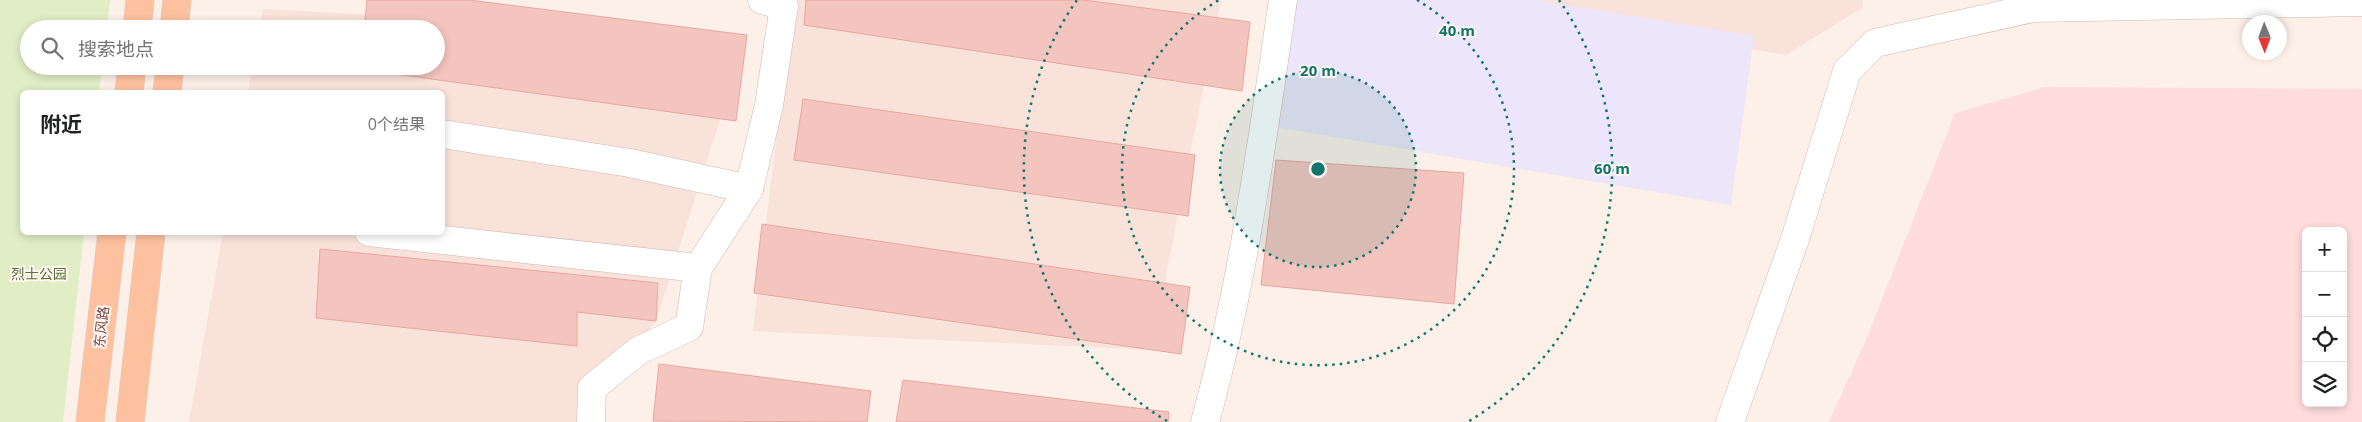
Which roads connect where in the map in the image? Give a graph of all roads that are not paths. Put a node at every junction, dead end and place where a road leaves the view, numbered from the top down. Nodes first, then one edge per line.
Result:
1 (140, 0) edge
2 (177, 0) edge
3 (762, 0) edge
4 (1283, 0) edge
5 (2362, 2) edge
6 (2033, 4) edge
7 (137, 20) edge
8 (175, 20) edge
9 (131, 75) edge
10 (169, 75) edge
11 (129, 90) edge
12 (167, 90) edge
13 (445, 134) edge
14 (749, 189) junction
15 (112, 235) edge
16 (151, 235) edge
17 (397, 235) edge
18 (698, 268) junction
19 (90, 422) edge
20 (130, 422) edge
21 (591, 422) edge
22 (1205, 422) edge
23 (1730, 422) edge

1 - 7 main road
2 - 8 main road
3 - 14 street
4 - 22 street
5 - 6 street
6 - 23 street
9 - 11 main road
10 - 12 main road
13 - 14 street
14 - 18 street
15 - 19 main road, 东风路
16 - 20 main road
17 - 18 street
18 - 21 street

